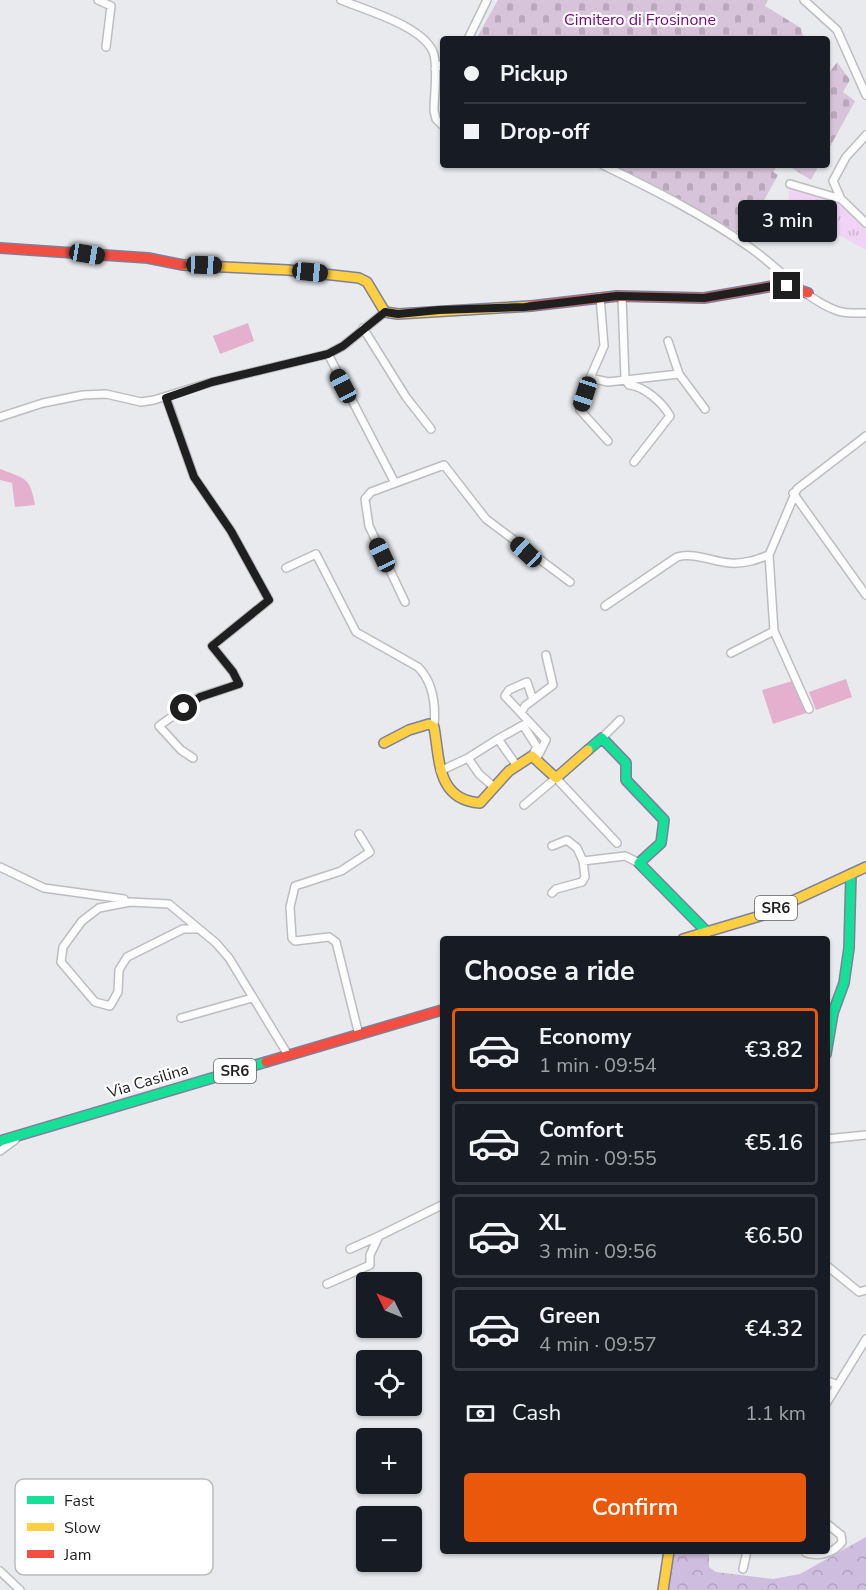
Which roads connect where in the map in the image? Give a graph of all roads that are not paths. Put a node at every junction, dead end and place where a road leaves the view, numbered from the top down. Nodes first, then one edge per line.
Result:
1 (98, 0) edge
2 (341, 0) edge
3 (487, 0) edge
4 (804, 0) edge
5 (469, 36) edge
6 (106, 47) dead end
7 (432, 51) junction
8 (440, 57) edge
9 (440, 65) edge
10 (435, 69) junction
11 (866, 95) edge
12 (440, 123) edge
13 (866, 135) edge
14 (609, 168) edge
15 (790, 184) dead end
16 (841, 199) junction
17 (866, 223) edge
18 (0, 248) edge
19 (808, 293) junction
20 (600, 297) junction
21 (622, 297) junction
22 (385, 312) junction
23 (866, 313) edge
24 (363, 328) junction
25 (668, 341) dead end
26 (328, 354) junction
27 (679, 374) junction
28 (590, 378) junction
29 (625, 380) junction
30 (166, 398) junction
31 (705, 409) dead end
32 (0, 417) edge
33 (431, 429) dead end
34 (866, 436) edge
35 (608, 441) dead end
36 (634, 462) dead end
37 (395, 483) junction
38 (794, 493) junction
39 (768, 555) junction
40 (286, 568) dead end
41 (570, 582) dead end
42 (866, 595) edge
43 (405, 602) dead end
44 (605, 606) dead end
45 (774, 631) junction
46 (731, 653) dead end
47 (546, 655) dead end
48 (533, 700) junction
49 (809, 709) dead end
50 (520, 713) junction
51 (620, 720) dead end
52 (434, 727) junction
53 (602, 738) junction
54 (498, 739) junction
55 (384, 743) dead end
56 (193, 758) dead end
57 (468, 758) junction
58 (534, 758) junction
59 (517, 766) junction
60 (440, 771) junction
61 (556, 778) junction
62 (494, 787) junction
63 (524, 805) dead end
64 (359, 834) dead end
65 (617, 843) dead end
66 (552, 846) dead end
67 (583, 861) junction
68 (639, 863) junction
69 (0, 867) edge
70 (866, 867) edge
71 (851, 874) junction
72 (552, 893) dead end
73 (136, 902) junction
74 (199, 929) junction
75 (710, 934) edge
76 (252, 998) junction
77 (440, 1011) edge
78 (830, 1013) edge
79 (181, 1018) dead end
80 (359, 1035) junction
81 (288, 1055) junction
82 (28, 1133) junction
83 (866, 1135) edge
84 (830, 1139) edge
85 (0, 1141) edge
86 (0, 1150) edge
87 (440, 1206) edge
88 (379, 1236) junction
89 (350, 1249) dead end
90 (830, 1268) edge
91 (327, 1284) dead end
92 (863, 1291) edge
93 (866, 1297) edge
94 (866, 1339) edge
95 (830, 1382) edge
96 (837, 1385) junction
97 (830, 1397) edge
98 (830, 1526) edge
99 (830, 1550) edge
100 (669, 1554) edge
101 (746, 1554) edge
102 (743, 1569) dead end
103 (0, 1571) edge
104 (20, 1590) edge
105 (663, 1590) edge

1 - 6 street
2 - 7 street
3 - 5 street
4 - 11 street
7 - 8 street
7 - 10 street
9 - 10 street
10 - 12 street
13 - 16 street
14 - 19 street
15 - 16 street
16 - 17 street
18 - 22 street
19 - 21 street
19 - 23 street
20 - 21 street
20 - 22 street
20 - 28 street
21 - 29 street
22 - 24 street
24 - 26 street
24 - 33 street
25 - 27 street
26 - 30 street
26 - 37 street
27 - 29 street
27 - 31 street
28 - 29 street
28 - 35 street
29 - 36 street
30 - 32 street
30 - 56 street
34 - 38 street
37 - 41 street
37 - 43 street
38 - 39 street
38 - 42 street
39 - 44 street
39 - 45 street
40 - 52 street
45 - 46 street
45 - 49 street
47 - 48 street
48 - 50 street
48 - 50 street
50 - 58 street
51 - 53 street
52 - 55 street
52 - 60 street
53 - 61 street
53 - 68 street
54 - 57 street
54 - 58 street
54 - 59 street
57 - 60 street
57 - 62 street
58 - 59 street
58 - 61 street
59 - 62 street
60 - 62 street
61 - 63 street
61 - 65 street
64 - 80 street
66 - 67 street
67 - 68 street
67 - 72 street
68 - 75 street
69 - 73 street
70 - 71 street, SR6
71 - 75 street, SR6
71 - 78 street
73 - 74 street
73 - 74 street
74 - 76 street
76 - 79 street
76 - 81 street
77 - 80 street, Via Casilina / SR6
80 - 81 street, Via Casilina / SR6
81 - 82 street, Via Casilina / SR6
82 - 85 street, Via Casilina / SR6
82 - 86 street
83 - 84 street
87 - 88 street
88 - 89 street
88 - 91 street
90 - 92 street
92 - 93 street
94 - 96 street
95 - 96 street
96 - 97 street
98 - 99 street
100 - 105 street
101 - 102 street
103 - 104 street

